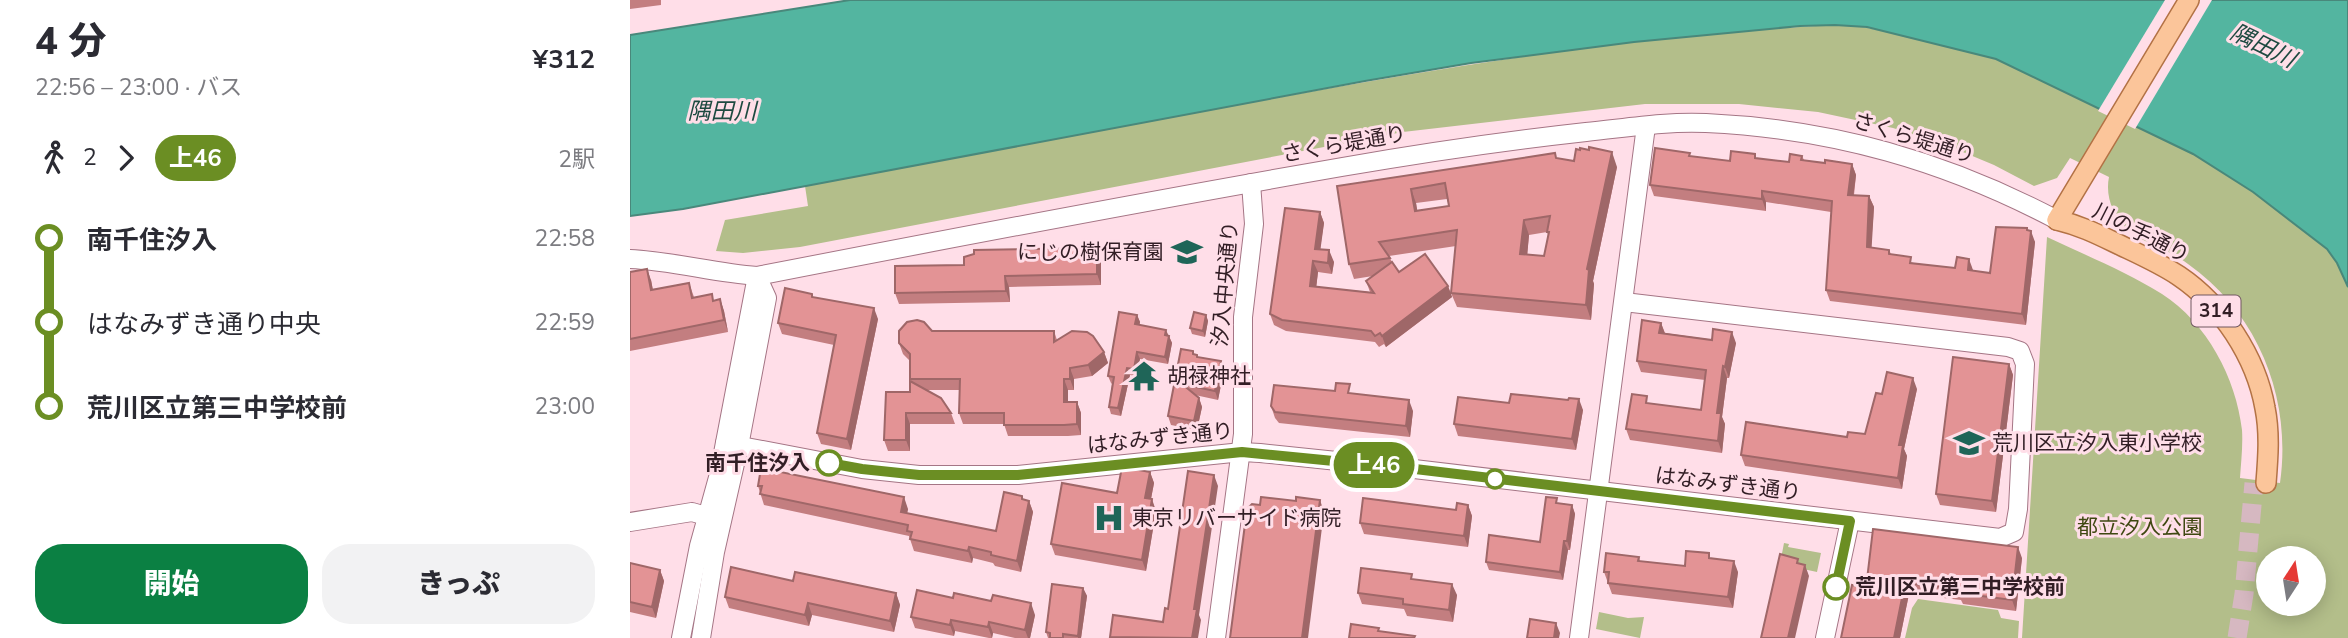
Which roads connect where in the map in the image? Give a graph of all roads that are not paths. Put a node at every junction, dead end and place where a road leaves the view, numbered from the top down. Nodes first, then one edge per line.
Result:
1 (2189, 0) edge
2 (1646, 126) junction
3 (1251, 183) junction
4 (2057, 220) junction
5 (630, 259) edge
6 (757, 276) junction
7 (1624, 302) junction
8 (732, 444) junction
9 (1242, 452) junction
10 (2260, 483) tunnel mouth
11 (1598, 491) junction
12 (706, 516) junction
13 (1850, 521) junction
14 (630, 522) edge
15 (681, 638) edge
16 (701, 638) edge
17 (1216, 638) edge
18 (1579, 638) edge
19 (1825, 638) edge

1 - 4 main road, 川の手通り
2 - 3 street, さくら堤通り
2 - 4 street, さくら堤通り
2 - 7 street
3 - 6 street, さくら堤通り
3 - 9 street, 汐入中央通り
4 - 10 main road, 川の手通り / 314
5 - 6 street, さくら堤通り
6 - 8 street
7 - 11 street
7 - 13 street, はなみずき通り
8 - 9 street, はなみずき通り
8 - 12 street
8 - 16 street
9 - 11 street, はなみずき通り
9 - 17 street, 汐入中央通り
11 - 13 street, はなみずき通り
11 - 18 street
12 - 14 street
12 - 15 street
13 - 19 street

